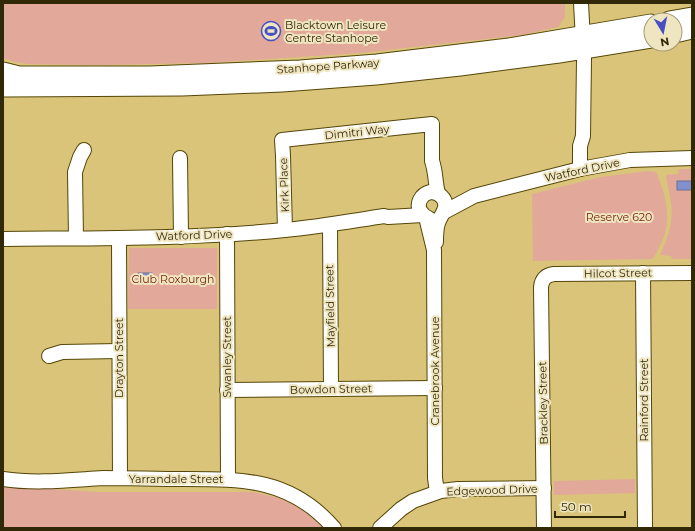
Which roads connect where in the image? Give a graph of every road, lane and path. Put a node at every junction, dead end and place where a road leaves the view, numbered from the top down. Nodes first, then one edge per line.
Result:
1 (573, 3) edge
2 (581, 3) edge
3 (643, 25) edge
4 (643, 39) edge
5 (578, 43) junction
6 (3, 71) edge
7 (3, 88) edge
8 (282, 140) joint
9 (84, 150) dead end
10 (180, 158) dead end
11 (692, 158) edge
12 (432, 162) junction
13 (580, 169) junction
14 (440, 195) junction
15 (474, 196) junction
16 (421, 198) junction
17 (443, 214) junction
18 (384, 216) junction
19 (424, 216) junction
20 (330, 224) junction
21 (285, 230) junction
22 (227, 234) junction
23 (181, 236) junction
24 (76, 238) junction
25 (119, 238) junction
26 (3, 239) edge
27 (434, 250) junction
28 (643, 273) junction
29 (692, 273) edge
30 (545, 278) joint
31 (119, 351) junction
32 (49, 356) dead end
33 (331, 388) junction
34 (435, 388) junction
35 (227, 390) junction
36 (120, 478) junction
37 (3, 479) edge
38 (228, 479) junction
39 (544, 488) junction
40 (437, 492) junction
41 (334, 528) edge
42 (380, 528) edge
43 (544, 528) edge
44 (645, 528) edge

1 - 5 street
2 - 5 street
3 - 5 main road, Stanhope Parkway
4 - 5 main road, Stanhope Parkway
5 - 6 main road, Stanhope Parkway
5 - 7 main road, Stanhope Parkway
5 - 13 street
8 - 12 street, Dimitri Way
8 - 21 street, Kirk Place
9 - 24 street
10 - 23 street
11 - 13 street, Watford Drive
12 - 14 street
12 - 16 street
13 - 15 street, Watford Drive
14 - 15 street, Watford Drive
14 - 16 street
14 - 17 street
15 - 17 street, Watford Drive
16 - 18 street, Watford Drive
16 - 19 street
17 - 19 street
17 - 27 street, Cranebrook Avenue
18 - 19 street, Watford Drive
18 - 20 street, Watford Drive
19 - 27 street, Cranebrook Avenue
20 - 21 street, Watford Drive
20 - 33 street, Mayfield Street
21 - 22 street, Watford Drive
22 - 23 street, Watford Drive
22 - 35 street, Swanley Street
23 - 25 street, Watford Drive
24 - 25 street, Watford Drive
24 - 26 street, Watford Drive
25 - 31 street, Drayton Street
27 - 34 street, Cranebrook Avenue
28 - 29 street, Hilcot Street
28 - 30 street, Hilcot Street
28 - 44 street, Rainford Street
30 - 39 street, Brackley Street
31 - 32 street
31 - 36 street, Drayton Street
33 - 34 street, Bowdon Street
33 - 35 street, Bowdon Street
34 - 40 street, Cranebrook Avenue
35 - 38 street, Swanley Street
36 - 37 street, Yarrandale Street
36 - 38 street, Yarrandale Street
38 - 41 street, Yarrandale Street
39 - 40 street, Edgewood Drive
39 - 43 street, Brackley Street
40 - 42 street, Edgewood Drive

